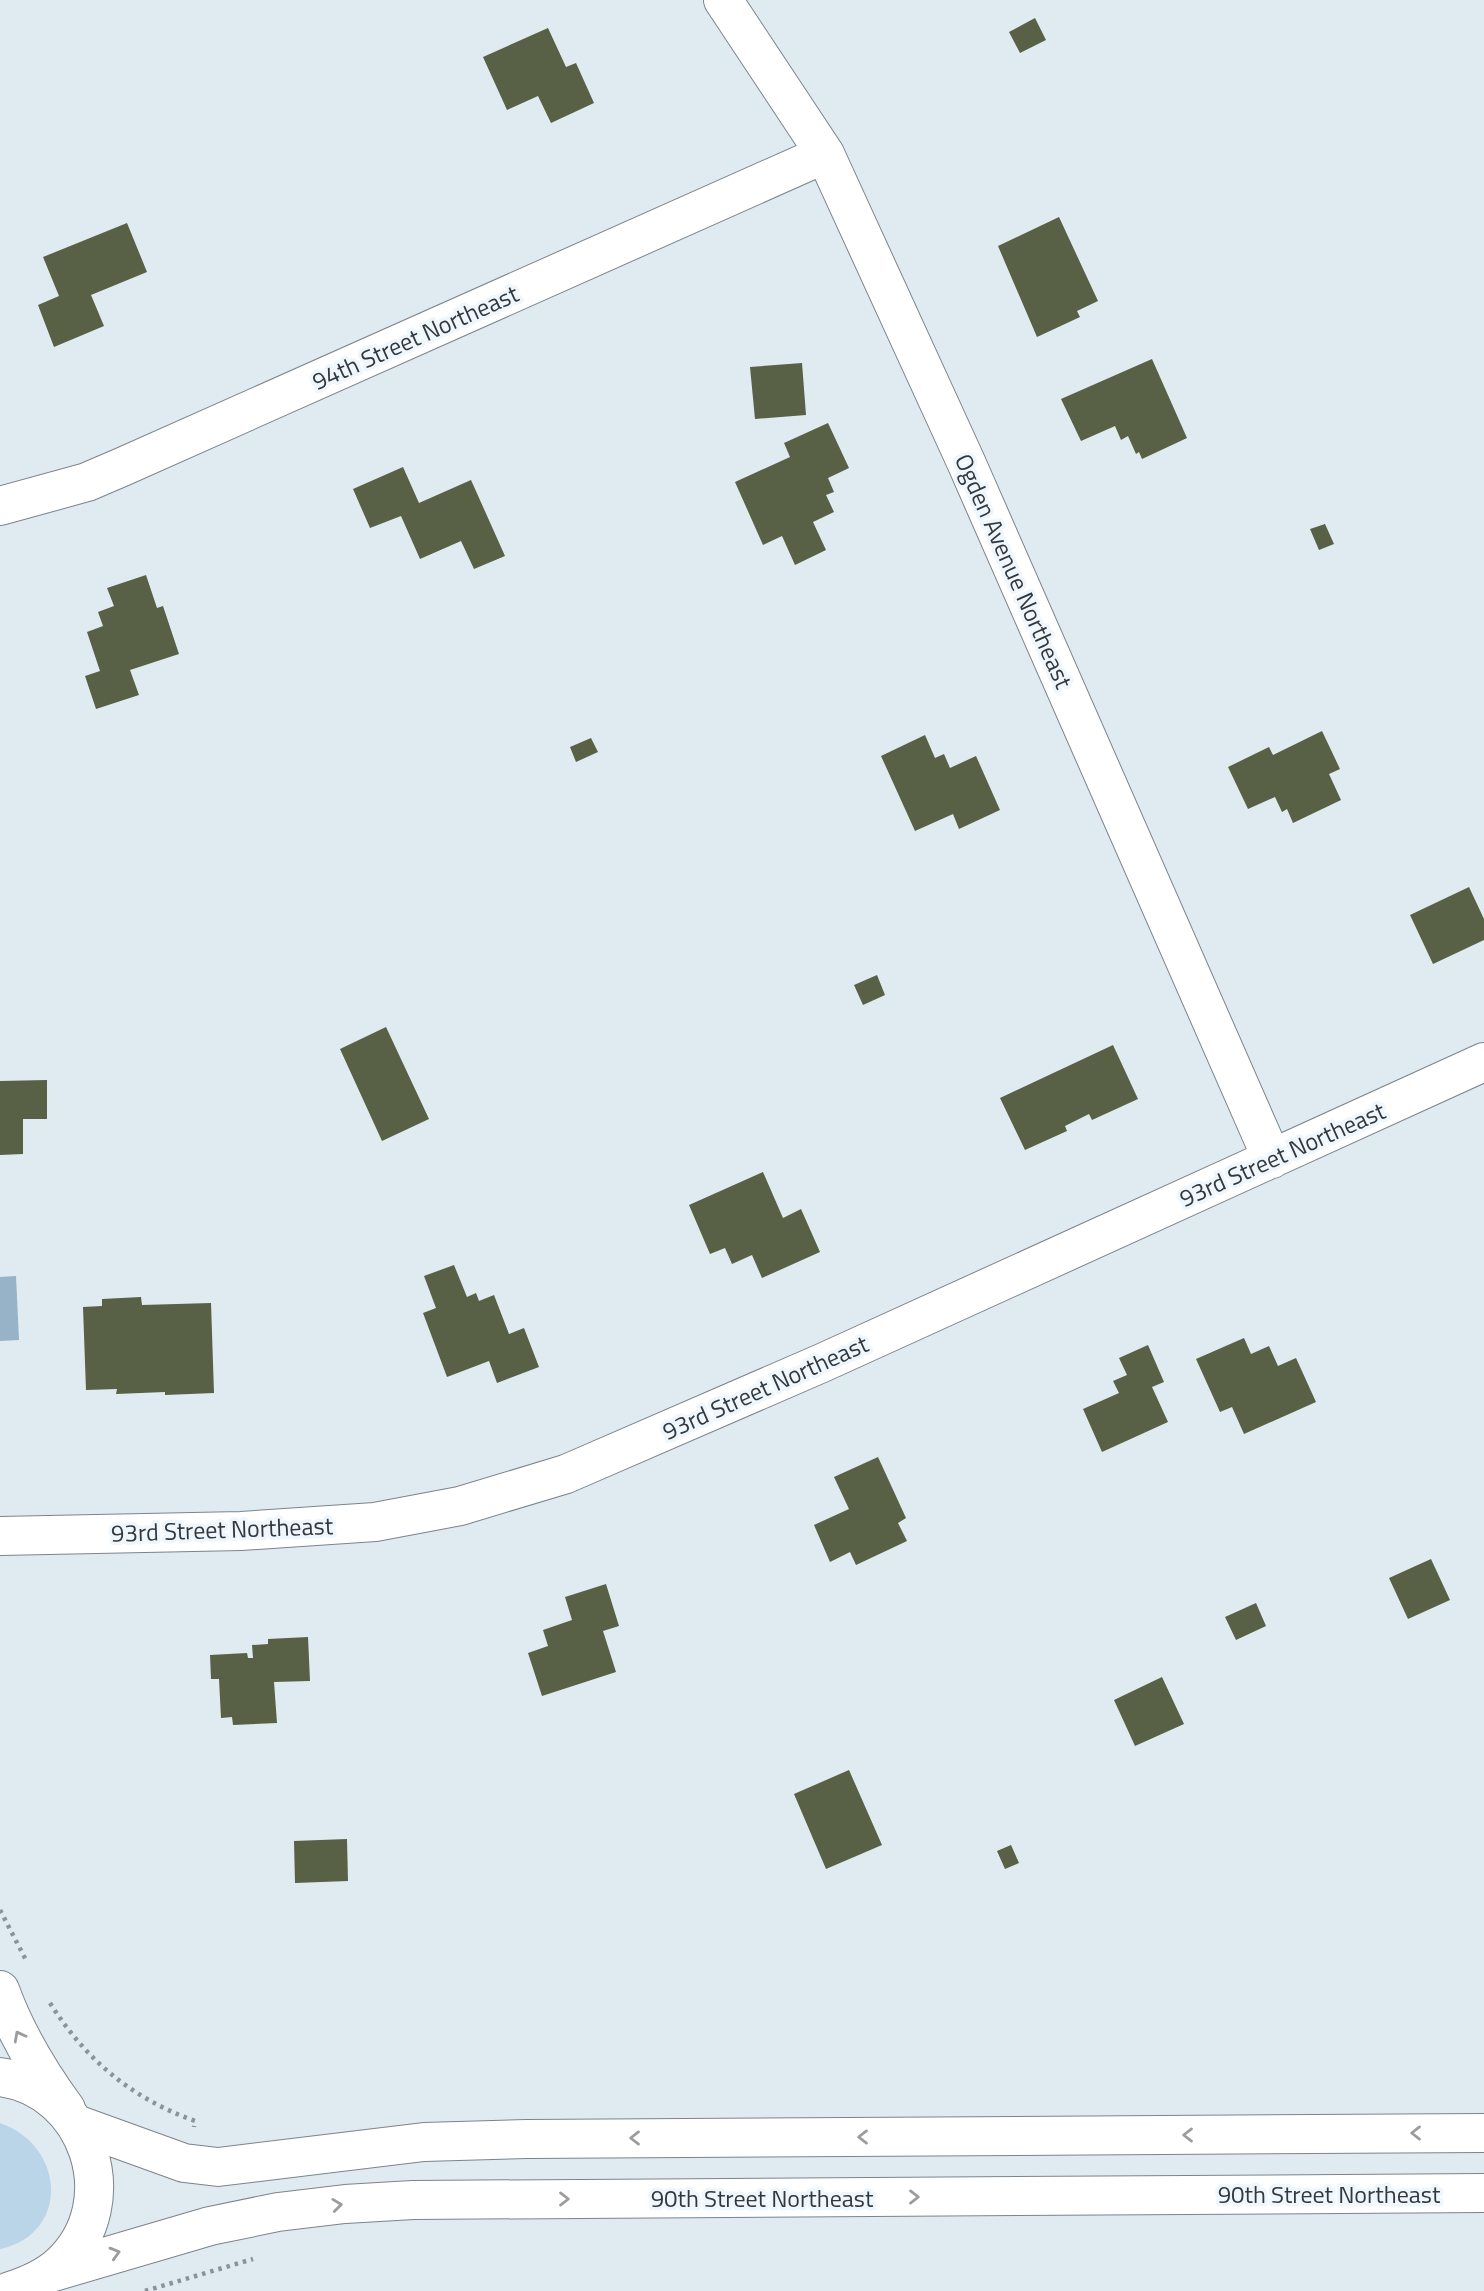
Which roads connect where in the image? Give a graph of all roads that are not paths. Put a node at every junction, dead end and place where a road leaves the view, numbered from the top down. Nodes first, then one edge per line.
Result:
1 (723, 0) edge
2 (825, 155) junction
3 (0, 506) edge
4 (1484, 1062) edge
5 (1272, 1159) junction
6 (0, 1536) edge
7 (0, 1990) edge
8 (0, 2077) edge
9 (72, 2119) junction
10 (1484, 2133) edge
11 (1484, 2193) edge
12 (30, 2284) edge

1 - 2 street, Ogden Avenue Northeast
2 - 3 street, 94th Street Northeast
2 - 5 street, Ogden Avenue Northeast
4 - 5 street, 93rd Street Northeast
5 - 6 street, 93rd Street Northeast
9 -> 7 street
8 - 9 street
10 -> 9 street
9 - 12 street
12 -> 11 street, 90th Street Northeast

